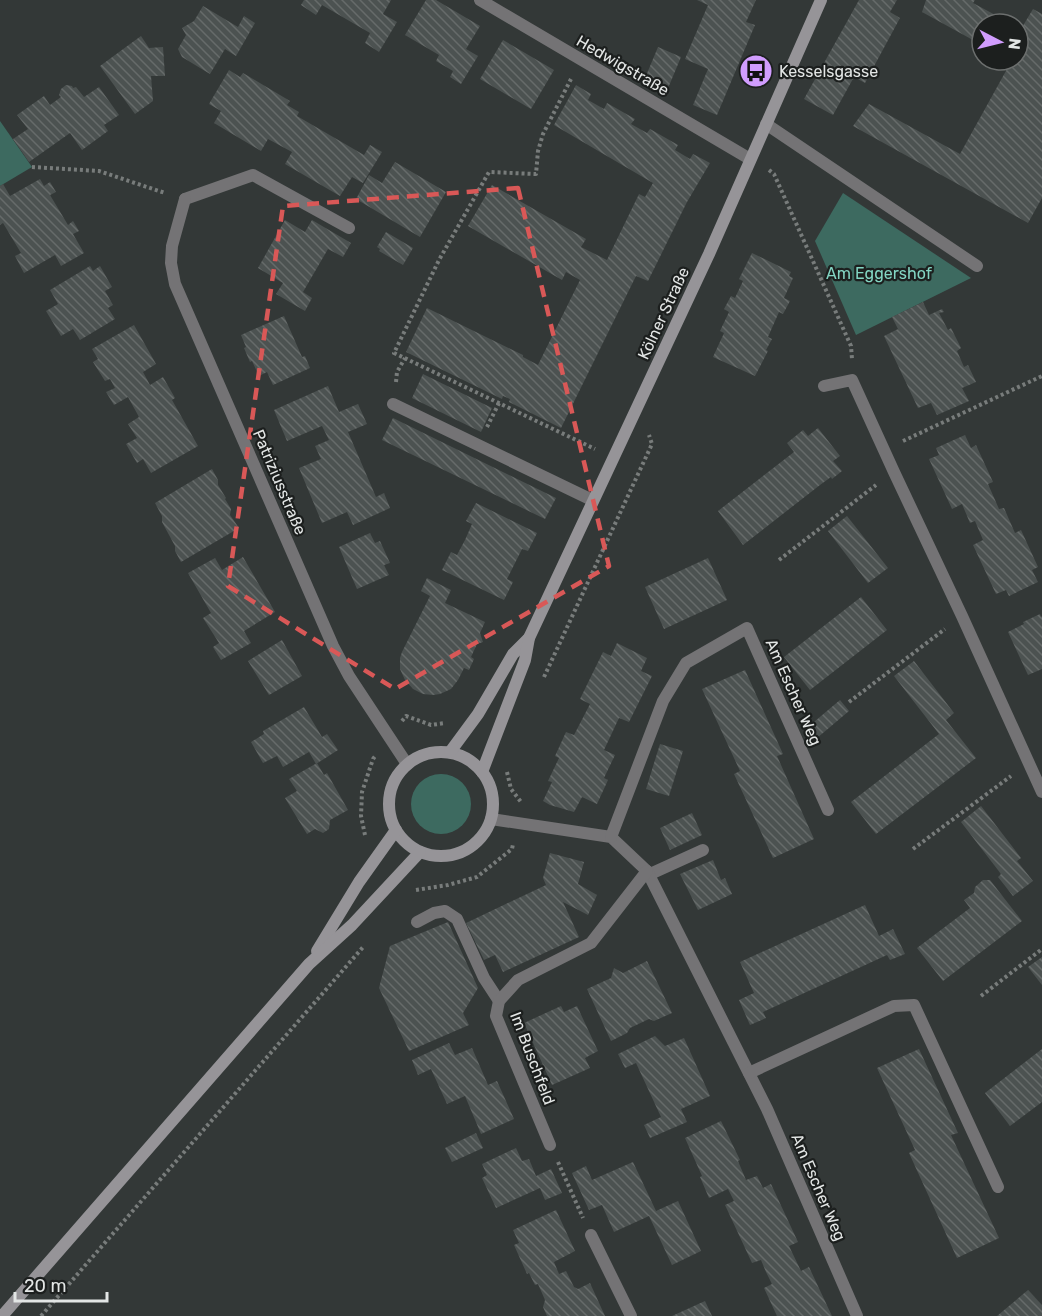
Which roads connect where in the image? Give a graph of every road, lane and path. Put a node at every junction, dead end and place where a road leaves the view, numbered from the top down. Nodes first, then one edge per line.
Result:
1 (480, 0) edge
2 (821, 0) edge
3 (582, 60) junction
4 (766, 124) junction
5 (750, 159) junction
6 (32, 167) dead end
7 (185, 199) junction
8 (349, 228) dead end
9 (977, 266) dead end
10 (405, 358) junction
11 (398, 372) dead end
12 (1042, 376) edge
13 (852, 380) junction
14 (824, 386) dead end
15 (393, 404) dead end
16 (499, 404) junction
17 (494, 415) dead end
18 (884, 450) junction
19 (613, 458) junction
20 (894, 472) junction
21 (592, 500) junction
22 (778, 560) dead end
23 (962, 616) junction
24 (529, 638) junction
25 (849, 702) dead end
26 (450, 752) junction
27 (1028, 762) junction
28 (406, 764) junction
29 (482, 772) junction
30 (1042, 792) edge
31 (828, 810) dead end
32 (491, 819) junction
33 (396, 830) junction
34 (611, 837) junction
35 (914, 849) dead end
36 (703, 850) dead end
37 (420, 852) junction
38 (647, 873) junction
39 (417, 922) dead end
40 (1042, 949) edge
41 (309, 964) junction
42 (336, 979) dead end
43 (981, 996) dead end
44 (499, 1001) junction
45 (749, 1073) junction
46 (550, 1145) joint
47 (998, 1187) dead end
48 (591, 1235) joint
49 (2, 1316) edge
50 (41, 1316) edge
51 (631, 1316) edge
52 (857, 1316) edge

1 - 3 street, Hedwigstraße
2 - 4 main road, Kölner Straße
3 - 5 street, Hedwigstraße
3 - 10 path
4 - 5 main road, Kölner Straße
4 - 9 street
5 - 13 path
5 - 19 main road, Kölner Straße
6 - 7 path
7 - 8 street
7 - 28 street, Patriziusstraße
10 - 11 path
10 - 16 path
12 - 18 path
13 - 14 street
13 - 18 street
15 - 21 street
16 - 17 path
16 - 19 path
18 - 20 street
19 - 21 main road, Kölner Straße
20 - 22 path
20 - 23 street
21 - 24 main road, Kölner Straße
23 - 25 path
23 - 27 street
24 - 26 main road, Kölner Straße
24 - 29 main road, Kölner Straße
26 - 28 main road
26 - 29 main road
27 - 30 street
27 - 35 path
28 - 33 main road
29 - 32 main road
31 - 34 street, Am Escher Weg
32 - 34 street
32 - 37 main road
33 - 37 main road
33 - 41 main road
34 - 38 street, Am Escher Weg
36 - 38 street
37 - 41 main road
38 - 44 street, Im Buschfeld
38 - 45 street, Am Escher Weg
39 - 44 street
40 - 43 path
41 - 49 main road
42 - 50 path
44 - 46 street, Im Buschfeld
45 - 47 street
45 - 52 street, Am Escher Weg
46 - 48 path
48 - 51 street

